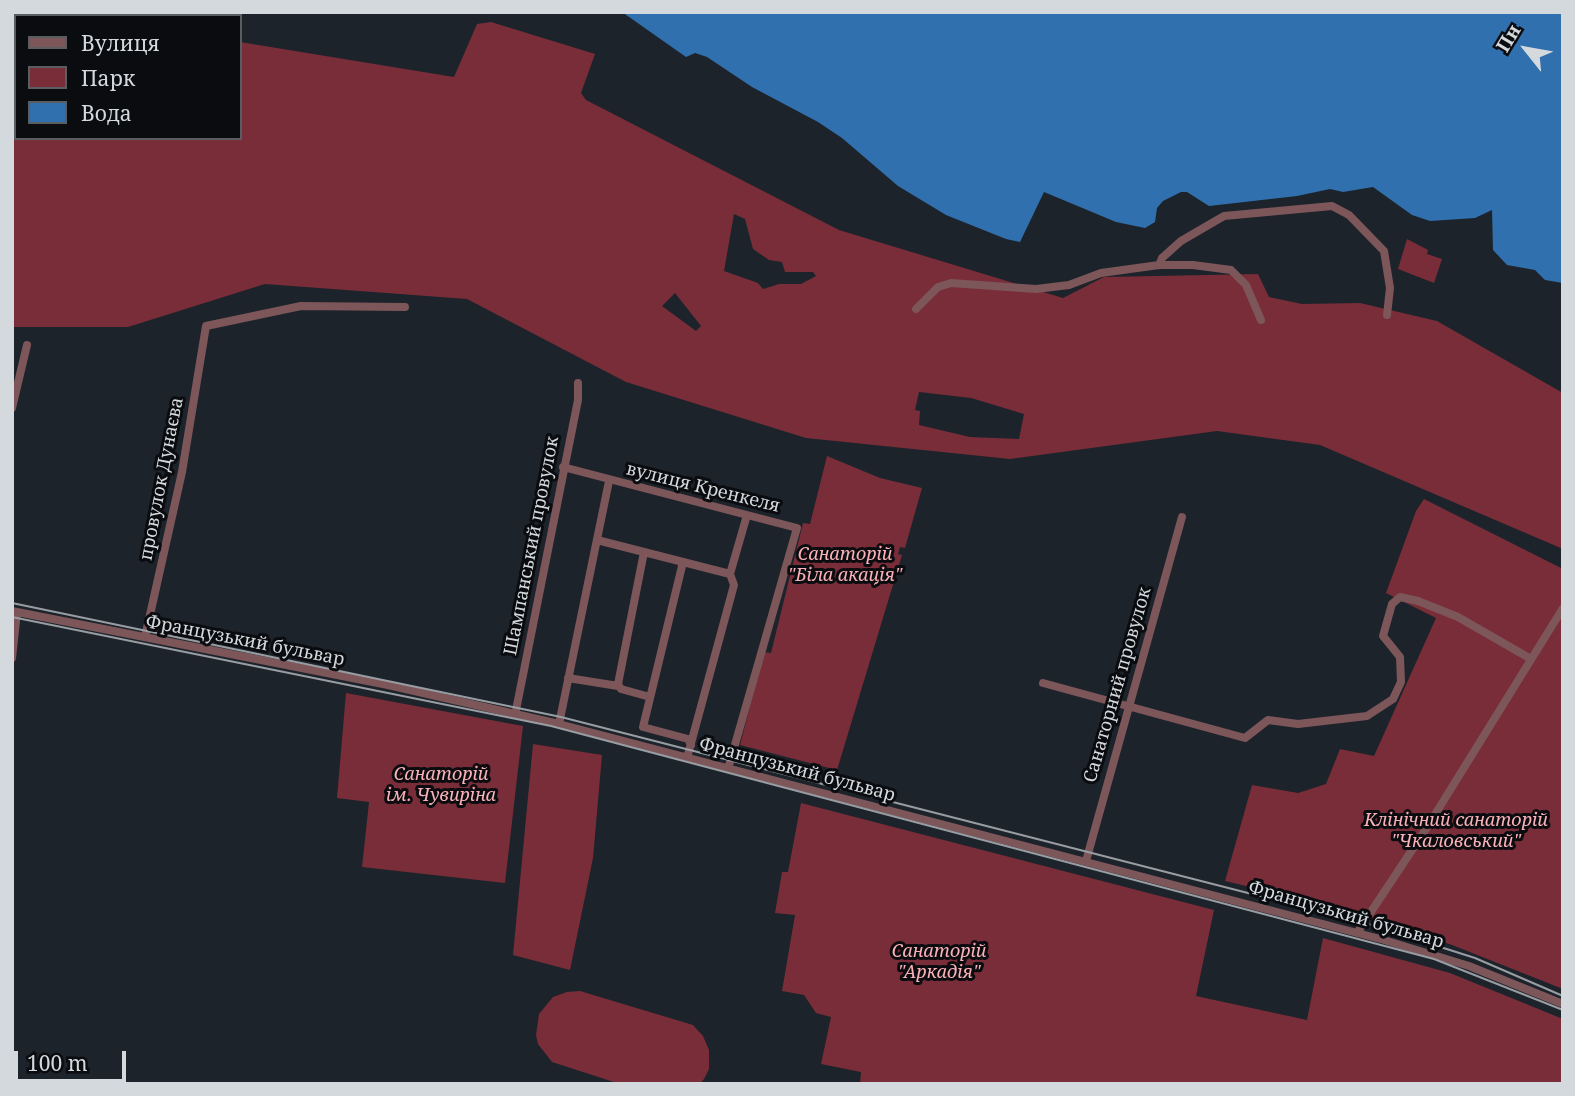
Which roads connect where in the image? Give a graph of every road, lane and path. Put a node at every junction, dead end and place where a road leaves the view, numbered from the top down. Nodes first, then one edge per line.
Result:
1 (1159, 265) junction
2 (405, 307) dead end
3 (916, 309) dead end
4 (1387, 315) dead end
5 (1261, 320) dead end
6 (27, 345) dead end
7 (578, 383) dead end
8 (12, 408) edge
9 (563, 467) junction
10 (609, 481) junction
11 (747, 515) junction
12 (1182, 517) dead end
13 (597, 540) junction
14 (644, 552) junction
15 (683, 562) junction
16 (730, 574) junction
17 (1563, 608) edge
18 (15, 611) edge
19 (145, 637) junction
20 (12, 658) edge
21 (1531, 659) junction
22 (568, 678) junction
23 (1043, 683) dead end
24 (618, 686) junction
25 (650, 697) junction
26 (1129, 705) junction
27 (515, 715) junction
28 (559, 724) junction
29 (691, 745) junction
30 (687, 758) junction
31 (729, 769) junction
32 (1086, 862) junction
33 (1357, 933) junction
34 (1563, 1004) edge

1 - 3 street
1 - 4 street
1 - 5 street
2 - 19 street, провулок Дунаєва
6 - 8 street
7 - 9 street, Шампанський провулок
9 - 10 street, вулиця Кренкеля
9 - 27 street, Шампанський провулок
10 - 11 street, вулиця Кренкеля
10 - 13 street
11 - 16 street
11 - 31 street, вулиця Кренкеля
12 - 26 street, Санаторний провулок
13 - 14 street
13 - 22 street
14 - 15 street
14 - 24 street
15 - 16 street
15 - 25 street
16 - 29 street
17 - 21 street
18 - 19 street, Французький бульвар
18 - 20 street
19 - 27 street, Французький бульвар
21 - 26 street
21 - 33 street
22 - 24 street
22 - 28 street
23 - 26 street
24 - 25 street
25 - 29 street
26 - 32 street, Санаторний провулок
27 - 28 street, Французький бульвар
28 - 30 street, Французький бульвар
29 - 30 street
30 - 31 street, Французький бульвар
31 - 32 street, Французький бульвар
32 - 33 street, Французький бульвар
33 - 34 street, Французький бульвар

